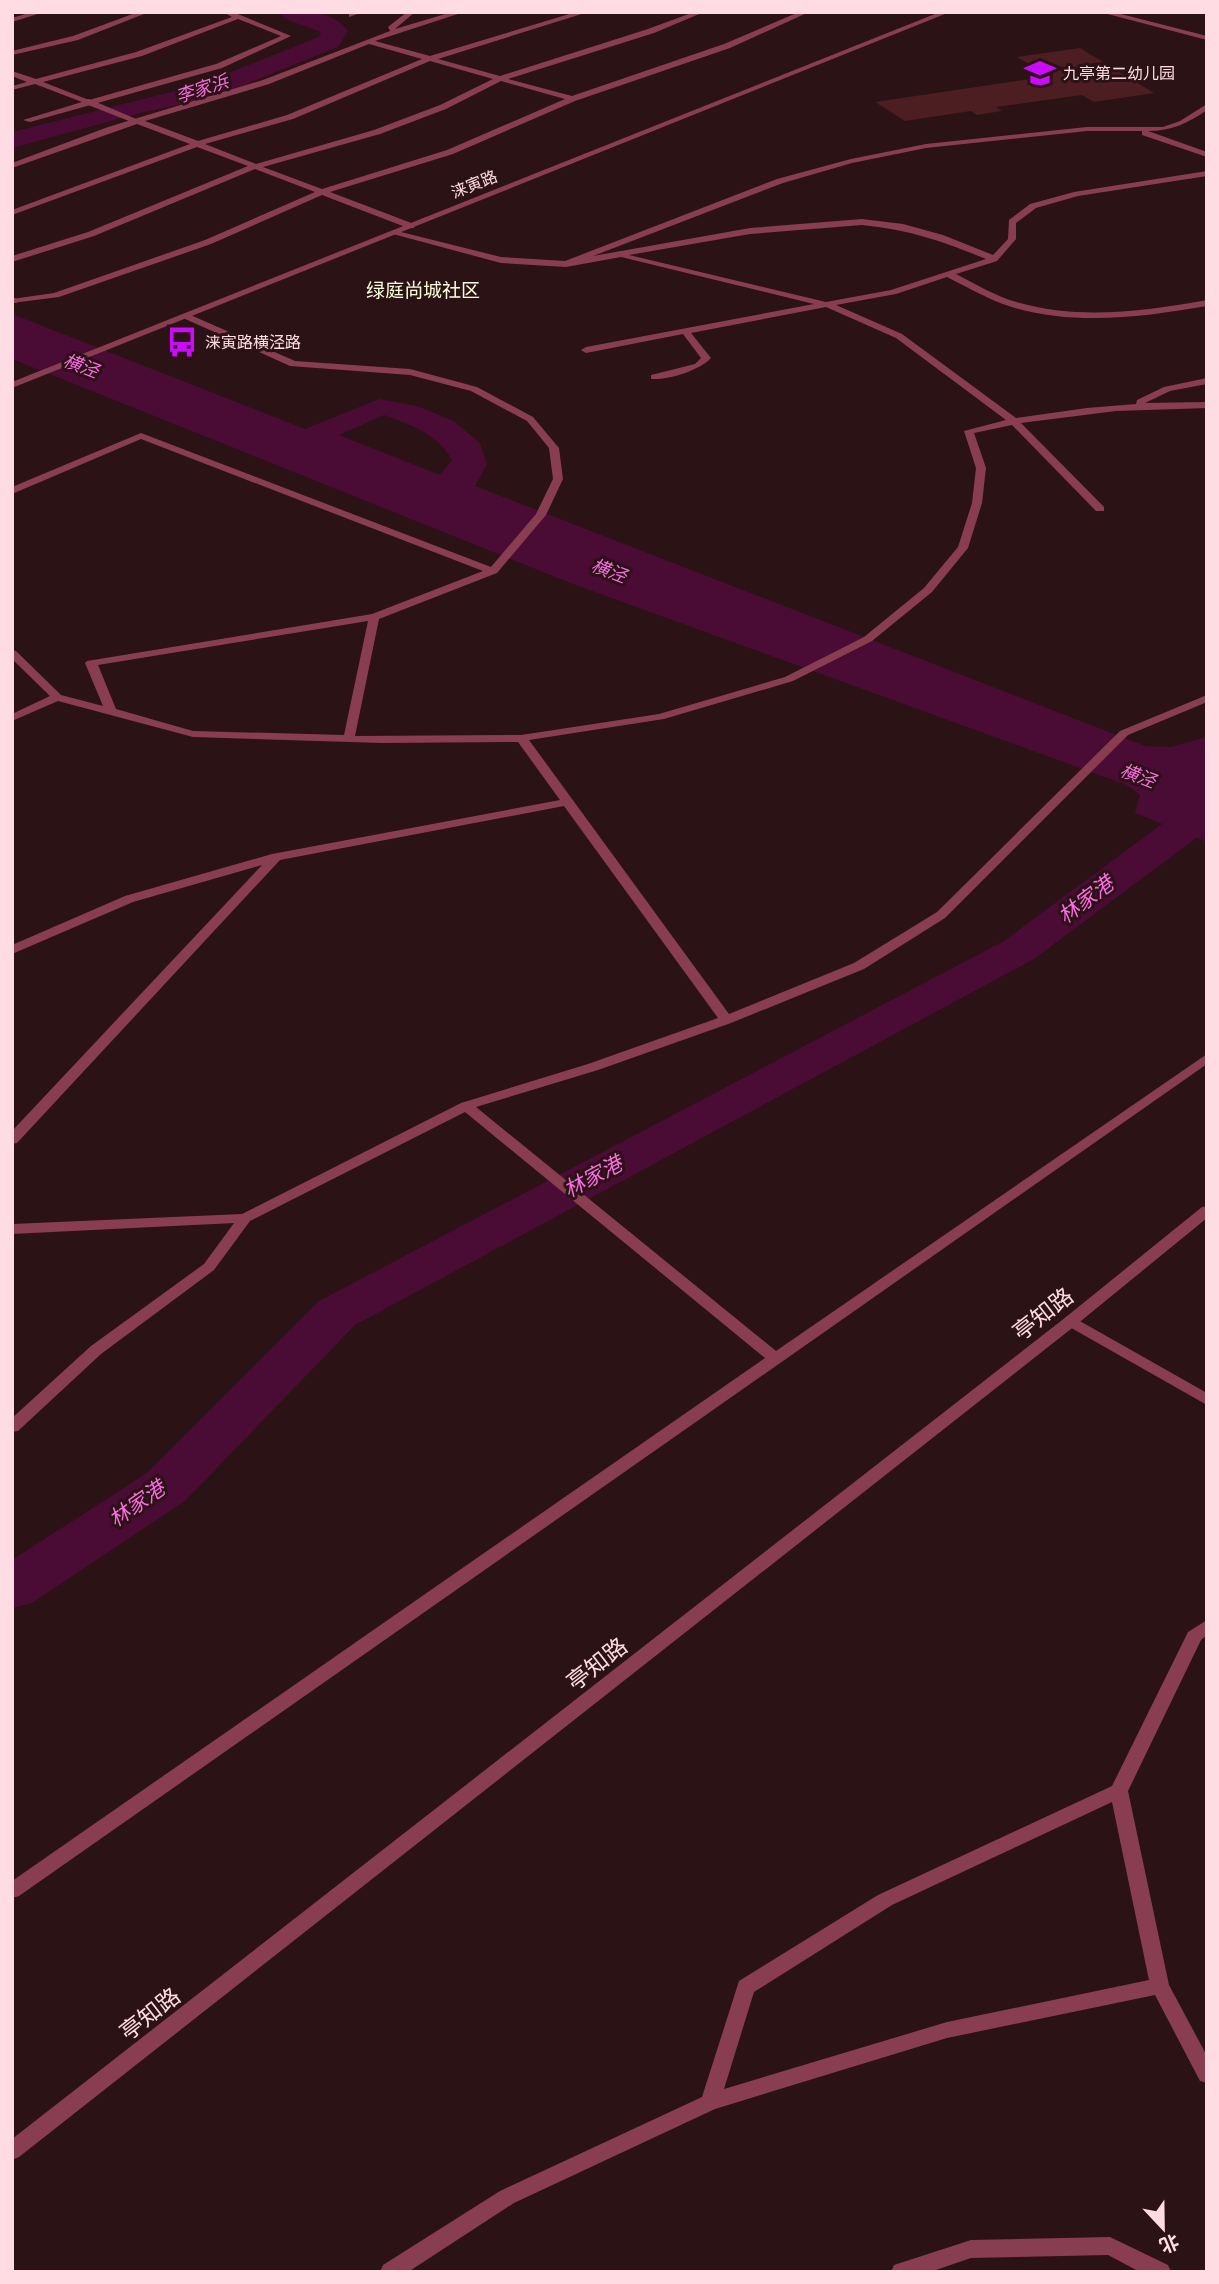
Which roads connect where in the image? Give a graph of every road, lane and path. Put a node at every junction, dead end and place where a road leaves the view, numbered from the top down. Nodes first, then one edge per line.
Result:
1 (40, 12) edge
2 (146, 12) edge
3 (226, 12) edge
4 (360, 12) edge
5 (412, 12) edge
6 (461, 12) edge
7 (585, 12) edge
8 (701, 12) edge
9 (806, 12) edge
10 (947, 12) edge
11 (1103, 12) edge
12 (352, 15) dead end
13 (238, 17) junction
14 (12, 20) edge
15 (384, 35) junction
16 (1207, 37) edge
17 (367, 41) junction
18 (12, 53) edge
19 (429, 59) junction
20 (12, 73) edge
21 (499, 79) junction
22 (36, 82) junction
23 (12, 88) edge
24 (572, 99) junction
25 (86, 101) junction
26 (1207, 106) edge
27 (27, 121) dead end
28 (137, 121) junction
29 (1136, 130) junction
30 (198, 144) junction
31 (1207, 155) edge
32 (12, 166) edge
33 (256, 166) junction
34 (1207, 173) edge
35 (322, 192) junction
36 (12, 213) edge
37 (411, 226) junction
38 (396, 232) junction
39 (621, 256) junction
40 (12, 259) edge
41 (994, 259) junction
42 (566, 264) junction
43 (950, 275) junction
44 (13, 301) edge
45 (1207, 303) edge
46 (828, 305) junction
47 (186, 316) junction
48 (685, 331) junction
49 (586, 350) dead end
50 (654, 377) dead end
51 (1207, 381) edge
52 (12, 385) edge
53 (1136, 404) junction
54 (1207, 405) edge
55 (1013, 421) junction
56 (12, 491) edge
57 (1100, 509) dead end
58 (493, 571) junction
59 (374, 617) junction
60 (12, 653) edge
61 (57, 697) junction
62 (1207, 698) edge
63 (111, 712) junction
64 (12, 718) edge
65 (521, 738) junction
66 (349, 739) junction
67 (568, 802) junction
68 (276, 857) junction
69 (12, 950) edge
70 (726, 1020) junction
71 (1207, 1058) edge
72 (466, 1105) junction
73 (12, 1140) edge
74 (1207, 1210) edge
75 (245, 1218) junction
76 (12, 1229) edge
77 (1071, 1321) junction
78 (776, 1359) junction
79 (1207, 1400) edge
80 (12, 1427) edge
81 (1207, 1626) edge
82 (1119, 1791) junction
83 (12, 1891) edge
84 (1160, 1986) junction
85 (1207, 2075) edge
86 (710, 2102) junction
87 (12, 2151) edge
88 (390, 2272) edge
89 (901, 2272) edge
90 (1161, 2272) edge

1 - 14 street
2 - 18 street
3 - 13 street
4 - 12 street
5 - 15 street
6 - 15 street
7 - 19 street
8 - 21 street
9 - 24 street
10 - 37 street, 涞寅路
11 - 16 street
13 - 22 street
13 - 25 street
15 - 17 street
17 - 19 street
17 - 28 street
19 - 21 street
19 - 30 street
20 - 22 street
21 - 24 street
21 - 33 street
22 - 23 street
22 - 25 street
24 - 35 street
25 - 27 street
25 - 28 street
26 - 29 street
28 - 30 street
28 - 32 street
29 - 31 street
29 - 42 street
30 - 33 street
30 - 36 street
33 - 35 street
33 - 40 street
34 - 41 street
35 - 37 street
35 - 44 street
37 - 38 street, 涞寅路
38 - 42 street
38 - 47 street, 涞寅路
39 - 41 street
39 - 42 street
39 - 46 street
41 - 43 street
43 - 45 street
43 - 46 street
46 - 48 street
46 - 55 street
47 - 52 street, 涞寅路
47 - 58 street
48 - 49 street
48 - 50 street
51 - 53 street
53 - 54 street
53 - 55 street
55 - 57 street
55 - 65 street
56 - 58 street
58 - 59 street
59 - 63 street
59 - 66 street
60 - 61 street
61 - 63 street
61 - 64 street
62 - 70 street
63 - 66 street
65 - 66 street
65 - 67 street
67 - 68 street
67 - 70 street
68 - 69 street
68 - 73 street
70 - 72 street
71 - 78 street
72 - 75 street
72 - 78 street
74 - 77 street, 亭知路
75 - 76 street
75 - 80 street
77 - 79 street
77 - 87 street, 亭知路
78 - 83 street
81 - 82 street
82 - 84 street
82 - 86 street
84 - 85 street
84 - 86 street
86 - 88 street
89 - 90 street

